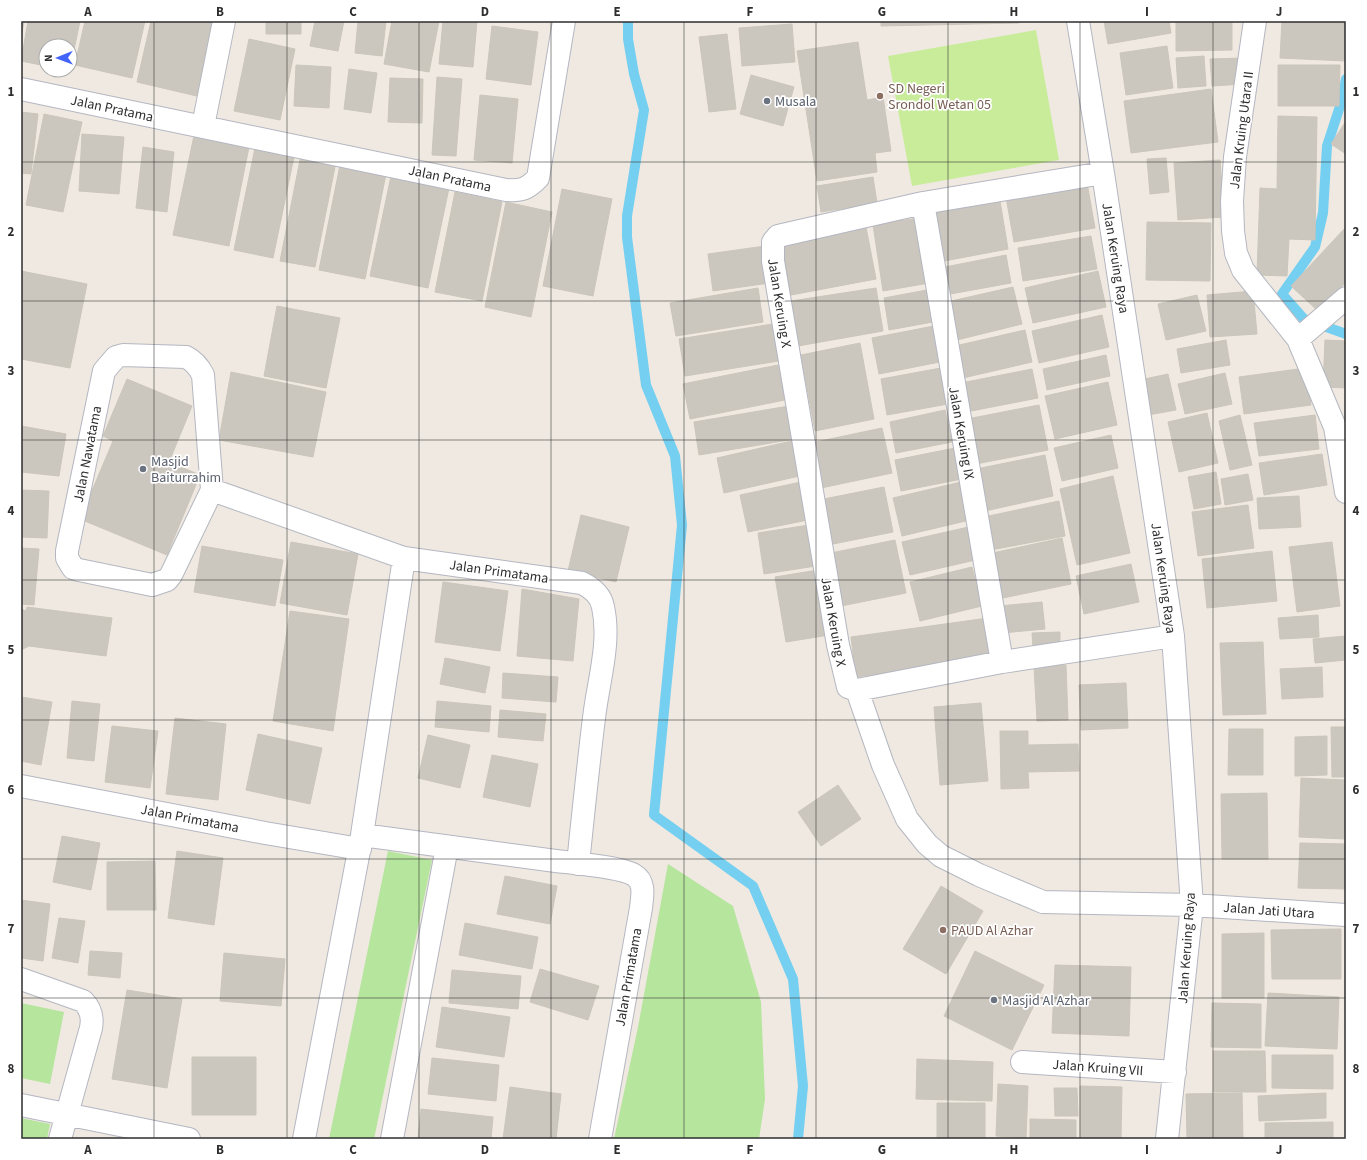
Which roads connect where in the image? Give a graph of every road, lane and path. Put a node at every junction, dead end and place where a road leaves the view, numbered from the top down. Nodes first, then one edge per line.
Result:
1 (224, 21) edge
2 (564, 21) edge
3 (1078, 21) edge
4 (1255, 21) edge
5 (21, 89) edge
6 (203, 126) junction
7 (1103, 173) junction
8 (923, 203) junction
9 (1346, 298) edge
10 (1307, 330) junction
11 (1340, 427) edge
12 (212, 490) junction
13 (1346, 492) edge
14 (404, 558) junction
15 (1173, 636) junction
16 (1002, 662) junction
17 (857, 690) junction
18 (21, 786) edge
19 (361, 842) junction
20 (447, 847) junction
21 (578, 864) junction
22 (1192, 905) junction
23 (1346, 915) edge
24 (21, 979) edge
25 (1022, 1062) dead end
26 (1175, 1072) junction
27 (21, 1105) edge
28 (67, 1115) junction
29 (60, 1139) edge
30 (189, 1139) edge
31 (304, 1139) edge
32 (392, 1139) edge
33 (600, 1139) edge
34 (1167, 1139) edge

1 - 6 street
2 - 6 street, Jalan Pratama
3 - 7 street, Jalan Keruing Raya
4 - 10 street, Jalan Kruing Utara II
5 - 6 street, Jalan Pratama
7 - 8 street, Jalan Keruing X
7 - 15 street, Jalan Keruing Raya
8 - 16 street, Jalan Keruing IX
8 - 17 street, Jalan Keruing X
9 - 10 street
10 - 11 street, Jalan Kruing Utara II
11 - 13 street, Jalan Kruing Utara II
12 - 12 street, Jalan Nawatama
12 - 14 street
14 - 19 street
14 - 21 street, Jalan Primatama
15 - 16 street
15 - 22 street, Jalan Keruing Raya
16 - 17 street
17 - 22 street, Jalan Jati Utara
18 - 19 street, Jalan Primatama
19 - 20 street, Jalan Primatama
19 - 31 street
20 - 21 street, Jalan Primatama
20 - 32 street
21 - 33 street, Jalan Primatama
22 - 23 street, Jalan Jati Utara
22 - 26 street, Jalan Keruing Raya
24 - 28 street
25 - 26 street, Jalan Kruing VII
26 - 34 street, Jalan Keruing Raya
27 - 28 street
28 - 29 street
28 - 30 street

